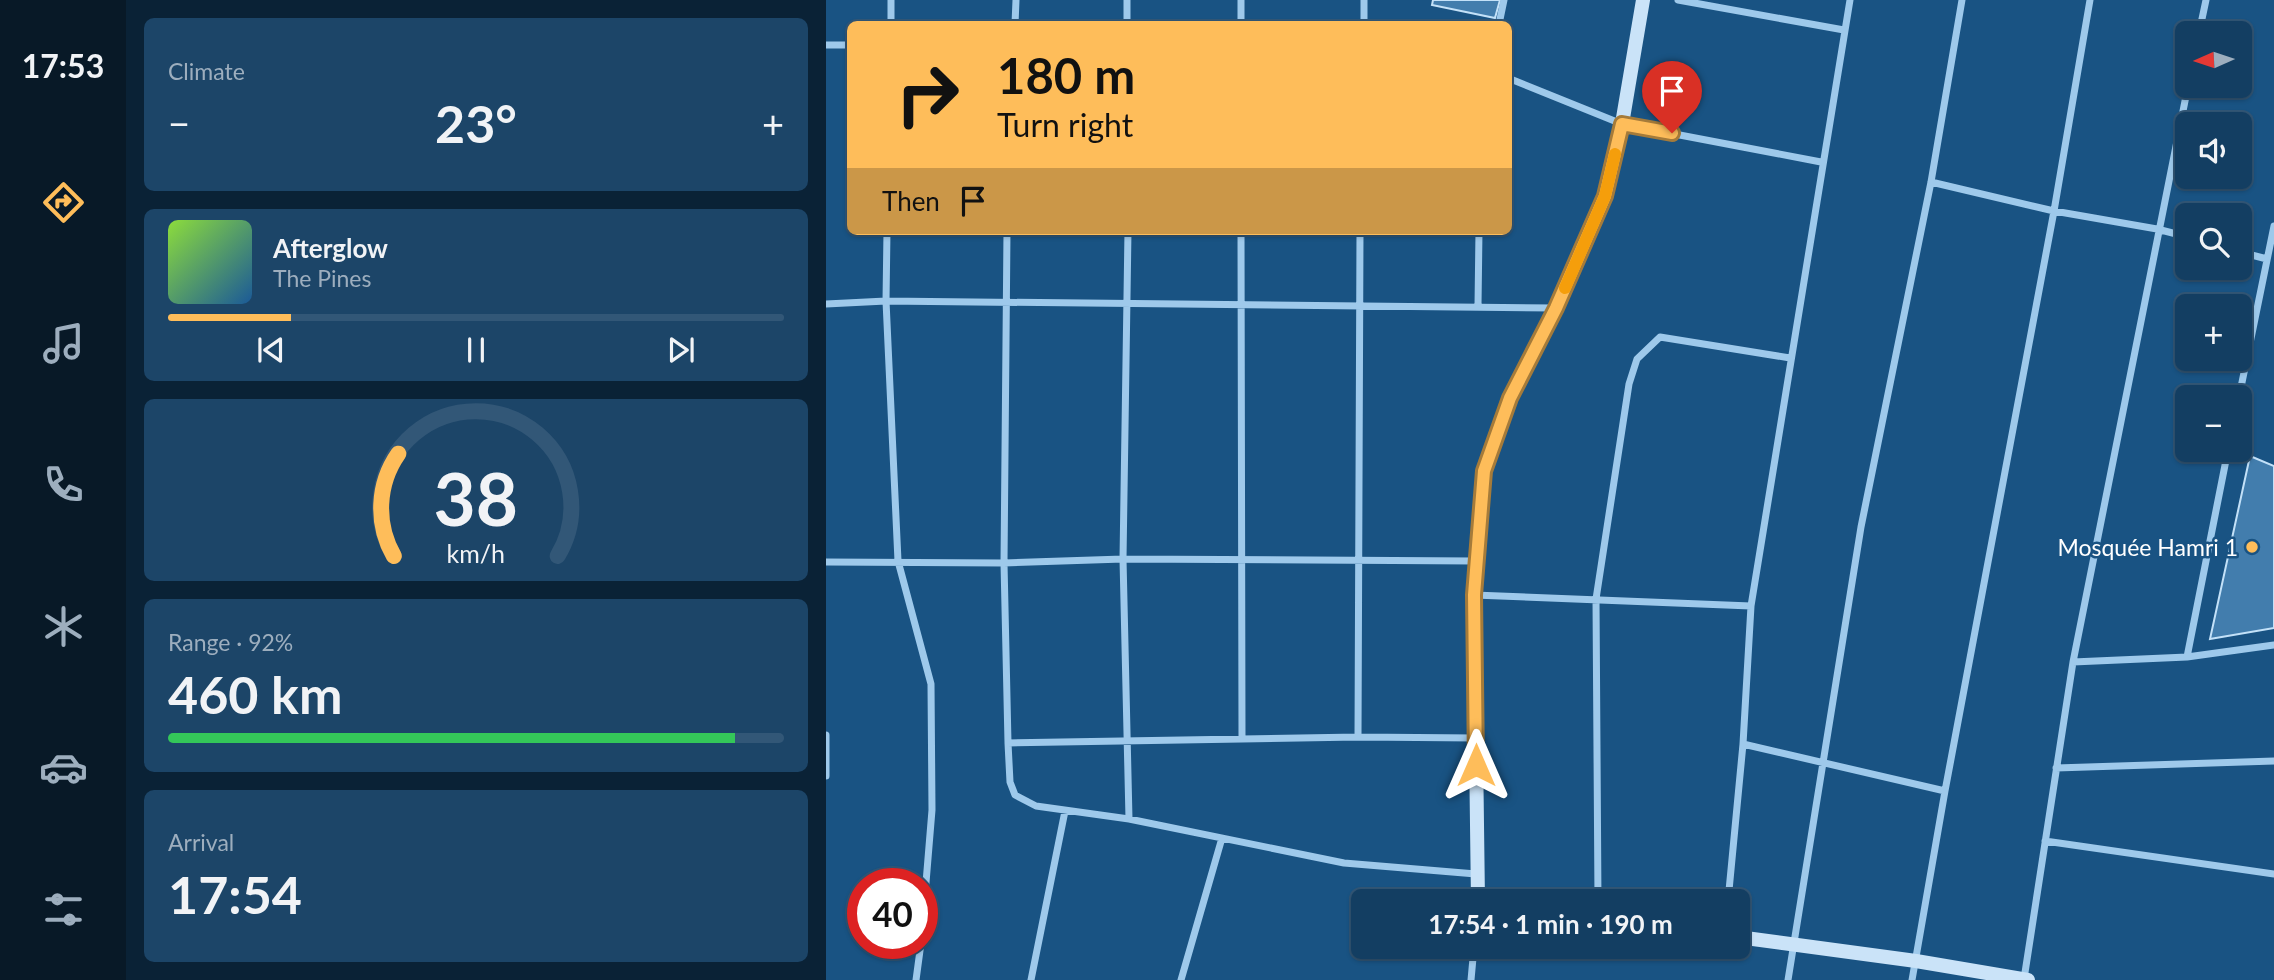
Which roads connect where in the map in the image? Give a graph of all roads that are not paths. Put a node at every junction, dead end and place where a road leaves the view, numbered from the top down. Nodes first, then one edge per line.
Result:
1 (891, 0) edge
2 (1016, 0) edge
3 (1127, 0) edge
4 (1241, 0) edge
5 (1364, 0) edge
6 (1504, 0) edge
7 (1643, 0) edge
8 (1678, 0) edge
9 (1850, 0) edge
10 (1962, 0) edge
11 (2090, 0) edge
12 (2206, 0) edge
13 (891, 21) edge
14 (1015, 21) edge
15 (1127, 21) edge
16 (1241, 21) edge
17 (1364, 21) edge
18 (1500, 21) edge
19 (2202, 21) edge
20 (1844, 30) junction
21 (826, 44) edge
22 (847, 45) edge
23 (1512, 80) edge
24 (2185, 98) edge
25 (1622, 124) junction
26 (1821, 162) junction
27 (1931, 182) junction
28 (2054, 211) junction
29 (2274, 226) edge
30 (2157, 229) junction
31 (2175, 234) edge
32 (887, 235) edge
33 (1007, 235) edge
34 (1128, 235) edge
35 (1241, 235) edge
36 (1360, 235) edge
37 (1479, 235) edge
38 (2252, 255) edge
39 (2267, 259) junction
40 (886, 301) junction
41 (1004, 302) junction
42 (826, 304) edge
43 (1128, 305) junction
44 (1241, 306) junction
45 (1359, 306) junction
46 (1478, 306) junction
47 (1556, 308) junction
48 (1790, 358) junction
49 (2241, 385) edge
50 (2226, 462) edge
51 (1123, 559) junction
52 (1240, 559) junction
53 (898, 561) junction
54 (1359, 561) junction
55 (1475, 561) junction
56 (826, 562) edge
57 (1004, 563) junction
58 (1474, 595) junction
59 (1596, 599) junction
60 (1751, 606) junction
61 (2274, 645) edge
62 (2187, 657) junction
63 (2073, 662) junction
64 (826, 734) edge
65 (1358, 737) junction
66 (1242, 738) junction
67 (1476, 738) junction
68 (1130, 740) junction
69 (1008, 743) junction
70 (1744, 744) junction
71 (2274, 761) edge
72 (1824, 762) junction
73 (2056, 768) junction
74 (826, 776) edge
75 (1945, 791) junction
76 (1065, 811) junction
77 (1129, 820) junction
78 (1223, 838) junction
79 (2045, 841) junction
80 (927, 868) edge
81 (1476, 874) junction
82 (2274, 874) edge
83 (1477, 889) edge
84 (1598, 889) edge
85 (1729, 889) edge
86 (1750, 938) edge
87 (1795, 944) junction
88 (919, 959) edge
89 (1474, 959) edge
90 (1916, 961) junction
91 (916, 980) edge
92 (1031, 980) edge
93 (1181, 980) edge
94 (1471, 980) edge
95 (1788, 980) edge
96 (1912, 980) edge
97 (2025, 980) edge

1 - 13 street
2 - 14 street
3 - 15 street
4 - 16 street
5 - 17 street
6 - 18 street
7 - 25 street
8 - 20 street
9 - 20 street
10 - 27 street
11 - 28 street
12 - 19 street
20 - 26 street
21 - 22 street
23 - 25 street
24 - 30 street
25 - 26 street
25 - 47 street
26 - 48 street
27 - 28 street
27 - 72 street
28 - 30 street
28 - 75 street
29 - 39 street
30 - 31 street
30 - 63 street
32 - 40 street
33 - 41 street
34 - 43 street
35 - 44 street
36 - 45 street
37 - 46 street
38 - 39 street
39 - 49 street
40 - 41 street
40 - 42 street
40 - 53 street
41 - 43 street
41 - 57 street
43 - 44 street
43 - 51 street
44 - 45 street
44 - 52 street
45 - 46 street
45 - 54 street
46 - 47 street
47 - 55 street
48 - 59 street
48 - 60 street
50 - 62 street
51 - 52 street
51 - 57 street
51 - 68 street
52 - 54 street
52 - 66 street
53 - 56 street
53 - 57 street
53 - 80 street
54 - 55 street
54 - 65 street
55 - 58 street
57 - 69 street
58 - 59 street
58 - 67 street
59 - 60 street
59 - 84 street
60 - 70 street
61 - 62 street
62 - 63 street
63 - 73 street
64 - 74 street
65 - 66 street
65 - 67 street
66 - 68 street
67 - 81 street
68 - 69 street
68 - 77 street
69 - 76 street
70 - 72 street
70 - 85 street
71 - 73 street
72 - 75 street
72 - 87 street
73 - 79 street
75 - 90 street
76 - 77 street
76 - 92 street
77 - 78 street
78 - 81 street
78 - 93 street
79 - 82 street
79 - 97 street
81 - 83 street
86 - 87 street
87 - 90 street
87 - 95 street
88 - 91 street
89 - 94 street
90 - 96 street
90 - 97 street

